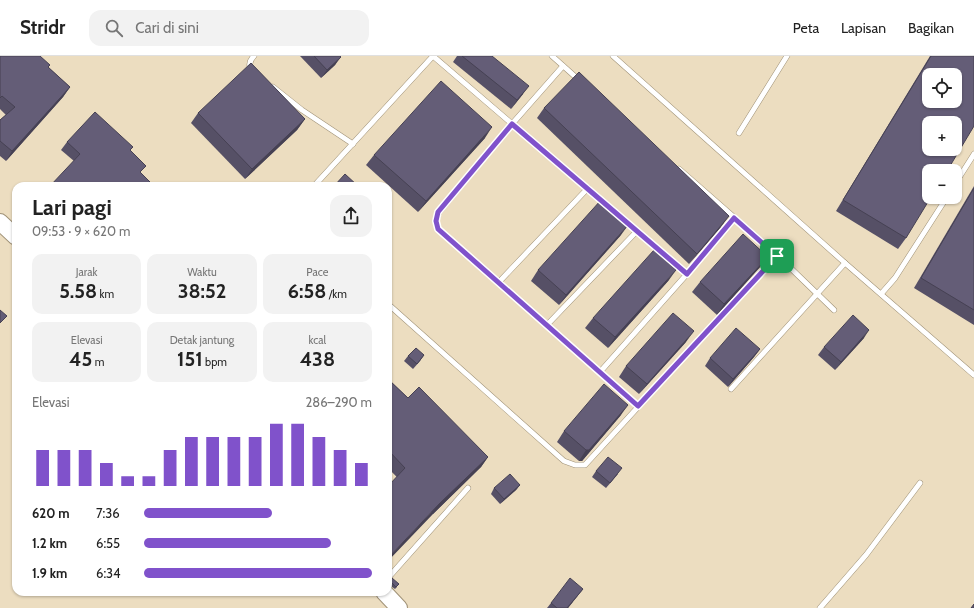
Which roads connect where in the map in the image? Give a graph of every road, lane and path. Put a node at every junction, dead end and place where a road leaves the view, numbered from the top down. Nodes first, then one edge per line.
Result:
1 (254, 56) edge
2 (433, 56) edge
3 (552, 56) edge
4 (613, 56) edge
5 (787, 56) edge
6 (563, 66) junction
7 (256, 73) edge
8 (268, 82) edge
9 (581, 82) edge
10 (512, 124) junction
11 (740, 133) dead end
12 (352, 144) junction
13 (974, 154) edge
14 (675, 165) edge
15 (962, 173) edge
16 (318, 182) edge
17 (588, 188) junction
18 (943, 204) edge
19 (734, 218) junction
20 (0, 222) edge
21 (637, 231) junction
22 (12, 233) edge
23 (777, 256) junction
24 (845, 263) junction
25 (687, 274) junction
26 (499, 282) junction
27 (817, 294) junction
28 (881, 294) junction
29 (392, 308) edge
30 (834, 310) dead end
31 (547, 325) junction
32 (600, 372) junction
33 (974, 375) edge
34 (731, 389) dead end
35 (638, 406) junction
36 (920, 483) dead end
37 (468, 488) edge
38 (392, 574) edge
39 (388, 596) edge
40 (400, 608) edge
41 (820, 608) edge

1 - 7 lane
2 - 10 lane
2 - 12 lane
3 - 6 lane
4 - 24 lane
5 - 11 lane
6 - 9 lane
6 - 10 lane
8 - 12 lane
10 - 17 lane
10 - 26 lane
12 - 16 lane
13 - 15 lane
14 - 19 lane
17 - 21 lane
17 - 26 lane
18 - 28 lane
19 - 23 lane
19 - 25 lane
20 - 22 highway
21 - 25 lane
21 - 31 lane
23 - 27 lane
23 - 35 lane
24 - 27 lane
24 - 28 lane
25 - 32 lane
26 - 31 lane
27 - 30 lane
27 - 34 lane
28 - 33 lane
29 - 35 lane
31 - 32 lane
32 - 35 lane
36 - 41 lane
37 - 38 lane
39 - 40 highway

